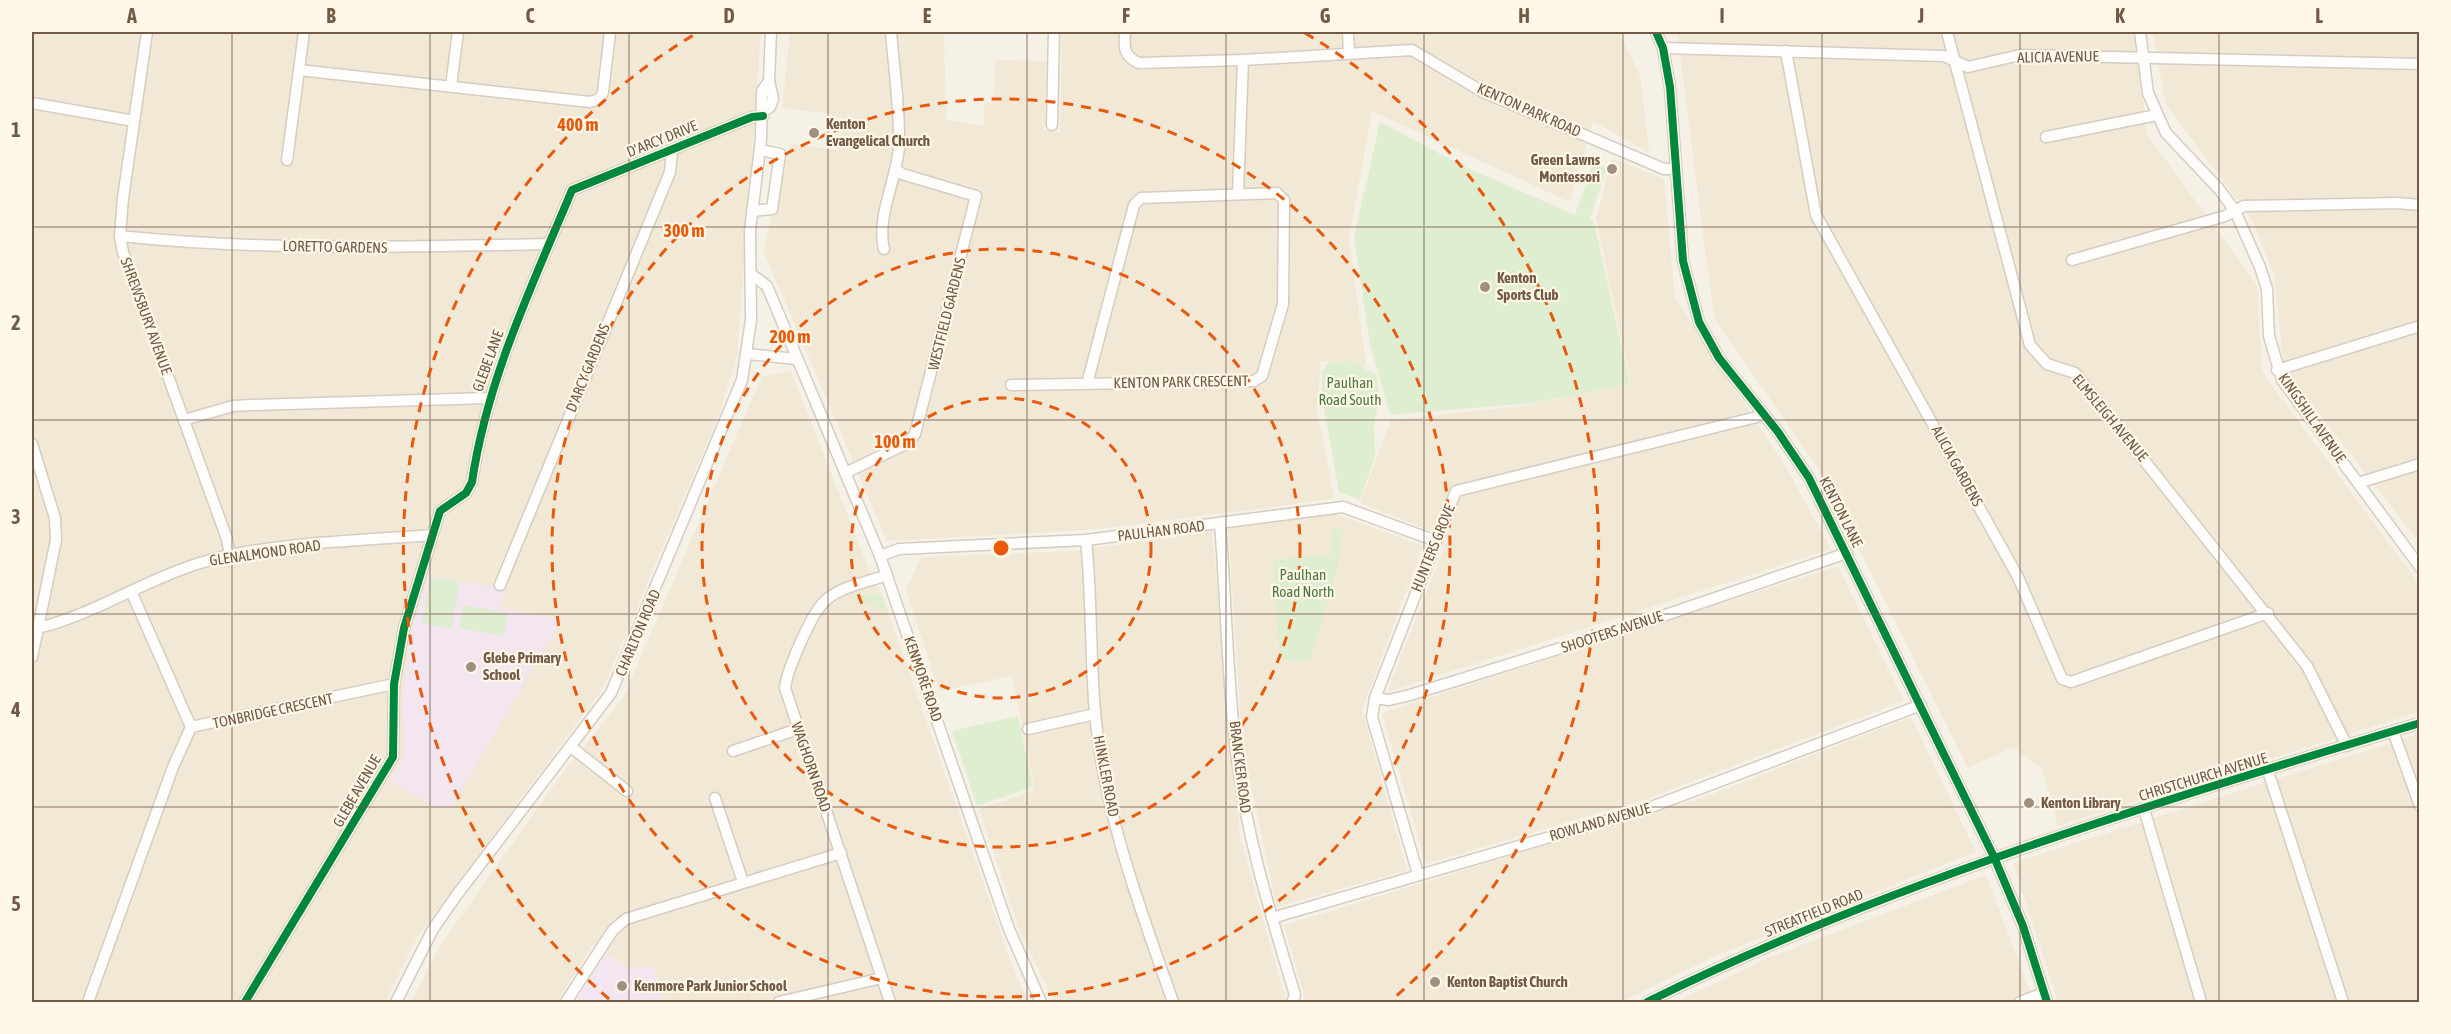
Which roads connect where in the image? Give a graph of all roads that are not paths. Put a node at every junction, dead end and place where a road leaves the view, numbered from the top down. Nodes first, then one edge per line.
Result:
1 (147, 32) edge
2 (304, 32) edge
3 (458, 32) edge
4 (610, 32) edge
5 (771, 32) edge
6 (891, 32) edge
7 (1054, 32) edge
8 (1125, 32) edge
9 (1348, 32) edge
10 (1656, 32) edge
11 (1947, 32) edge
12 (2140, 32) edge
13 (1663, 48) junction
14 (1786, 51) junction
15 (1349, 53) junction
16 (2141, 56) junction
17 (1243, 60) junction
18 (1954, 61) junction
19 (2420, 64) edge
20 (299, 70) junction
21 (451, 86) junction
22 (32, 103) edge
23 (764, 113) junction
24 (2157, 115) junction
25 (134, 121) junction
26 (1052, 125) dead end
27 (2046, 138) dead end
28 (672, 150) junction
29 (760, 150) junction
30 (287, 160) dead end
31 (1676, 169) junction
32 (897, 170) junction
33 (572, 190) joint
34 (1238, 193) junction
35 (2420, 205) edge
36 (752, 211) junction
37 (2235, 211) junction
38 (120, 237) junction
39 (549, 244) junction
40 (884, 249) dead end
41 (2072, 260) dead end
42 (752, 274) junction
43 (2420, 326) edge
44 (747, 354) junction
45 (796, 360) junction
46 (2277, 370) junction
47 (1087, 384) junction
48 (1011, 385) dead end
49 (489, 398) junction
50 (1765, 415) junction
51 (184, 420) junction
52 (32, 444) edge
53 (2420, 464) edge
54 (845, 473) junction
55 (2358, 483) junction
56 (1220, 524) junction
57 (432, 535) junction
58 (1086, 540) junction
59 (1436, 540) junction
60 (1847, 554) junction
61 (230, 556) junction
62 (880, 556) junction
63 (2420, 567) edge
64 (887, 575) junction
65 (500, 585) dead end
66 (131, 591) junction
67 (2268, 613) junction
68 (38, 628) junction
69 (32, 657) edge
70 (394, 684) junction
71 (1375, 698) junction
72 (1921, 705) junction
73 (1095, 714) junction
74 (2420, 723) edge
75 (191, 727) junction
76 (798, 729) junction
77 (1028, 729) dead end
78 (2393, 731) junction
79 (2347, 746) junction
80 (571, 747) junction
81 (733, 751) dead end
82 (2268, 771) junction
83 (627, 791) dead end
84 (715, 798) dead end
85 (2420, 806) edge
86 (2144, 809) junction
87 (841, 853) junction
88 (1994, 857) junction
89 (1418, 874) junction
90 (743, 882) junction
91 (1272, 918) junction
92 (882, 978) junction
93 (2046, 998) edge
94 (88, 1002) edge
95 (245, 1002) edge
96 (396, 1002) edge
97 (566, 1002) edge
98 (779, 1002) edge
99 (890, 1002) edge
100 (1041, 1002) edge
101 (1173, 1002) edge
102 (1292, 1002) edge
103 (1647, 1002) edge
104 (2020, 1002) edge
105 (2201, 1002) edge
106 (2343, 1002) edge

1 - 25 street, SHREWSBURY AVENUE
2 - 20 street
3 - 21 street
4 - 21 street
5 - 23 street, CHARLTON ROAD
6 - 32 street
7 - 26 street
8 - 17 street, KENTON PARK ROAD
9 - 15 street
10 - 13 street, KENTON LANE
11 - 18 street, ELMSLEIGH AVENUE
12 - 16 street, KINGSHILL AVENUE
13 - 14 street, ALICIA AVENUE
13 - 31 street, KENTON LANE
14 - 18 street, ALICIA AVENUE
14 - 67 street, ALICIA GARDENS
15 - 17 street, KENTON PARK ROAD
15 - 31 street, KENTON PARK ROAD
16 - 18 street, ALICIA AVENUE
16 - 19 street, ALICIA AVENUE
16 - 24 street, KINGSHILL AVENUE
17 - 34 street
18 - 67 street, ELMSLEIGH AVENUE
20 - 21 street
20 - 30 street
22 - 25 street
23 - 28 street, D'ARCY DRIVE
23 - 29 street, CHARLTON ROAD
24 - 27 street
24 - 37 street, KINGSHILL AVENUE
25 - 38 street, SHREWSBURY AVENUE
28 - 33 street, D'ARCY DRIVE
28 - 65 street, D'ARCY GARDENS
29 - 36 street, CHARLTON ROAD
29 - 36 street
31 - 50 street, KENTON LANE
32 - 40 street
32 - 54 street, WESTFIELD GARDENS
33 - 39 street, GLEBE LANE
34 - 47 street, KENTON PARK CRESCENT
34 - 47 street, KENTON PARK CRESCENT
35 - 37 street
36 - 42 street, CHARLTON ROAD
37 - 41 street
37 - 46 street, KINGSHILL AVENUE
38 - 39 street, LORETTO GARDENS
38 - 51 street, SHREWSBURY AVENUE
39 - 49 street, GLEBE LANE
42 - 44 street, CHARLTON ROAD
42 - 45 street, KENMORE ROAD
43 - 46 street
44 - 45 street
44 - 80 street, CHARLTON ROAD
45 - 54 street, KENMORE ROAD
46 - 55 street, KINGSHILL AVENUE
47 - 48 street, KENTON PARK CRESCENT
49 - 51 street
49 - 57 street, GLEBE LANE
50 - 59 street, HUNTERS GROVE
50 - 60 street, KENTON LANE
51 - 61 street, SHREWSBURY AVENUE
52 - 68 street
53 - 55 street
54 - 62 street, KENMORE ROAD
55 - 63 street, KINGSHILL AVENUE
56 - 58 street, PAULHAN ROAD
56 - 59 street, PAULHAN ROAD
56 - 91 street, BRANCKER ROAD
57 - 61 street, GLENALMOND ROAD
57 - 70 street, GLEBE AVENUE
58 - 62 street, PAULHAN ROAD
58 - 73 street, HINKLER ROAD
59 - 71 street, HUNTERS GROVE
60 - 71 street, SHOOTERS AVENUE
60 - 72 street, KENTON LANE
61 - 66 street, GLENALMOND ROAD
62 - 64 street, KENMORE ROAD
64 - 76 street, WAGHORN ROAD
64 - 100 street, KENMORE ROAD
66 - 68 street, GLENALMOND ROAD
66 - 75 street, TONBRIDGE CRESCENT
67 - 79 street, ELMSLEIGH AVENUE
68 - 69 street
70 - 75 street, TONBRIDGE CRESCENT
70 - 95 street, GLEBE AVENUE
71 - 89 street, HUNTERS GROVE
72 - 88 street, KENTON LANE
72 - 89 street, ROWLAND AVENUE
73 - 77 street
73 - 101 street, HINKLER ROAD
74 - 78 street, CHRISTCHURCH AVENUE
75 - 94 street
76 - 81 street
76 - 87 street, WAGHORN ROAD
78 - 79 street, CHRISTCHURCH AVENUE
78 - 85 street
79 - 82 street, CHRISTCHURCH AVENUE
80 - 83 street
80 - 96 street, CHARLTON ROAD
82 - 86 street, CHRISTCHURCH AVENUE
82 - 106 street
84 - 90 street
86 - 88 street, CHRISTCHURCH AVENUE
86 - 105 street
87 - 90 street
87 - 92 street, WAGHORN ROAD
88 - 93 street, KENTON LANE
88 - 103 street, STREATFIELD ROAD
89 - 91 street, ROWLAND AVENUE
90 - 97 street
91 - 102 street, BRANCKER ROAD
92 - 98 street
92 - 99 street, WAGHORN ROAD
93 - 104 street

